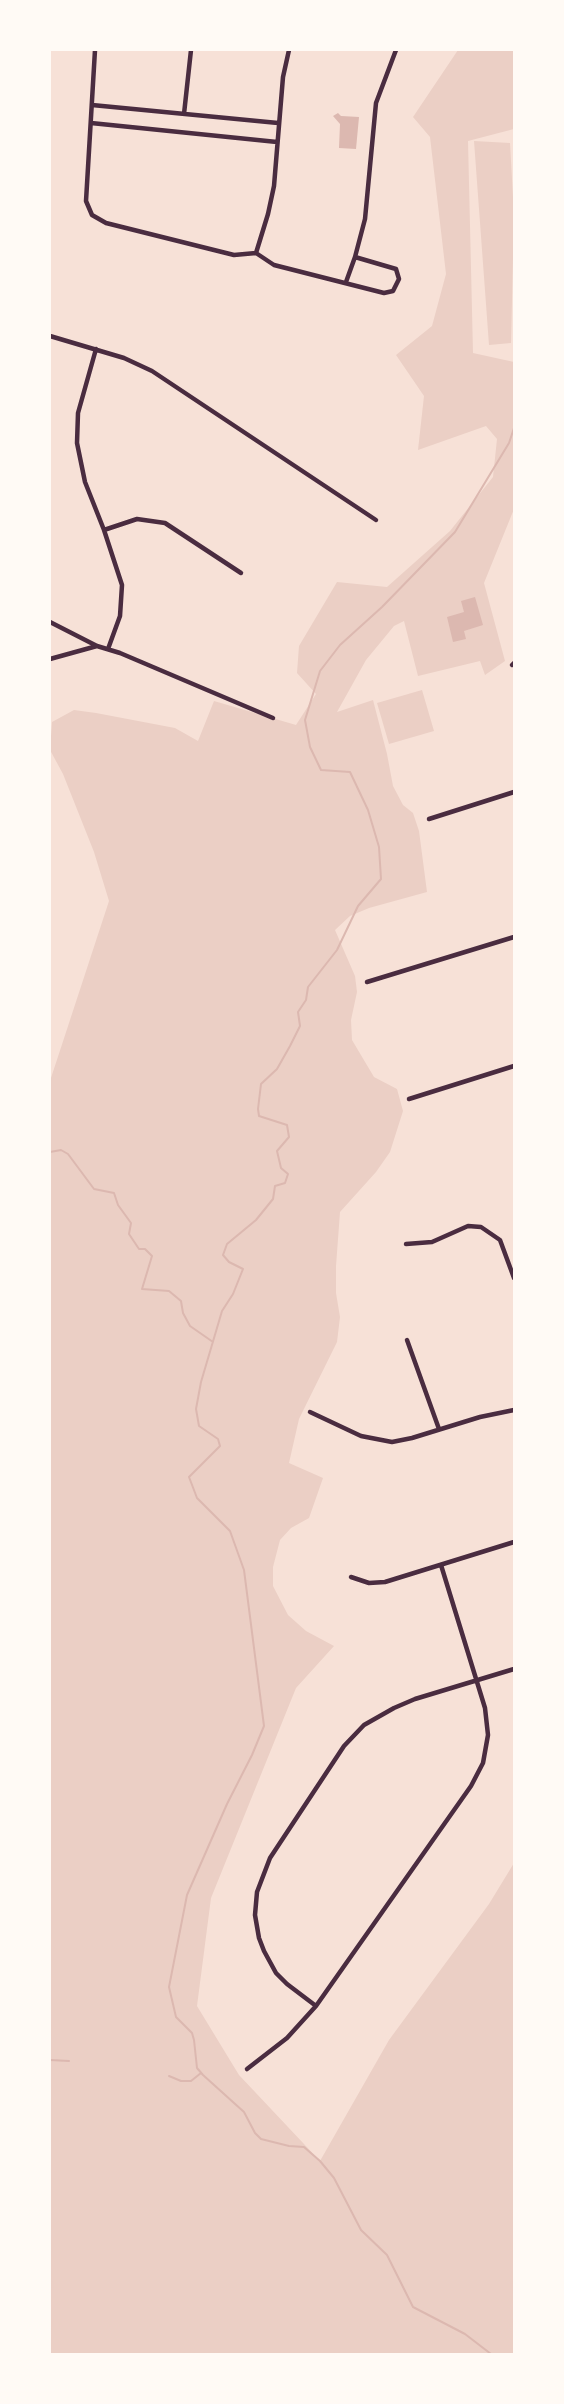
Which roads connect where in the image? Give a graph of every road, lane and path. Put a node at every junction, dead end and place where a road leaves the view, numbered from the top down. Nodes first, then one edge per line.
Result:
1 (95, 50) edge
2 (191, 50) edge
3 (289, 50) edge
4 (396, 50) edge
5 (92, 105) junction
6 (184, 114) junction
7 (91, 123) junction
8 (278, 123) junction
9 (277, 142) junction
10 (256, 253) junction
11 (355, 257) junction
12 (346, 282) junction
13 (50, 336) edge
14 (96, 349) junction
15 (376, 520) dead end
16 (104, 530) junction
17 (241, 573) dead end
18 (50, 622) edge
19 (97, 646) junction
20 (108, 649) junction
21 (50, 659) edge
22 (273, 718) dead end
23 (514, 792) edge
24 (429, 819) dead end
25 (514, 937) edge
26 (367, 982) dead end
27 (514, 1066) edge
28 (410, 1099) dead end
29 (406, 1244) dead end
30 (514, 1278) edge
31 (407, 1340) dead end
32 (514, 1410) edge
33 (310, 1412) dead end
34 (439, 1429) junction
35 (514, 1542) edge
36 (441, 1565) junction
37 (351, 1577) dead end
38 (514, 1669) edge
39 (477, 1680) junction
40 (316, 2006) junction
41 (246, 2069) dead end

1 - 5 street
2 - 6 street
3 - 8 street
4 - 11 street
5 - 6 street
5 - 7 street
6 - 8 street
7 - 9 street
7 - 10 street
8 - 9 street
9 - 10 street
10 - 12 street
11 - 12 street
11 - 12 street
13 - 14 street
14 - 15 street
14 - 16 street
16 - 17 street
16 - 20 street
18 - 19 street
19 - 20 street
19 - 21 street
20 - 22 street
23 - 24 street
25 - 26 street
27 - 28 street
29 - 30 street
31 - 34 street
32 - 34 street
33 - 34 street
35 - 36 street
36 - 37 street
36 - 39 street
38 - 39 street
39 - 40 street
39 - 40 street
40 - 41 street

